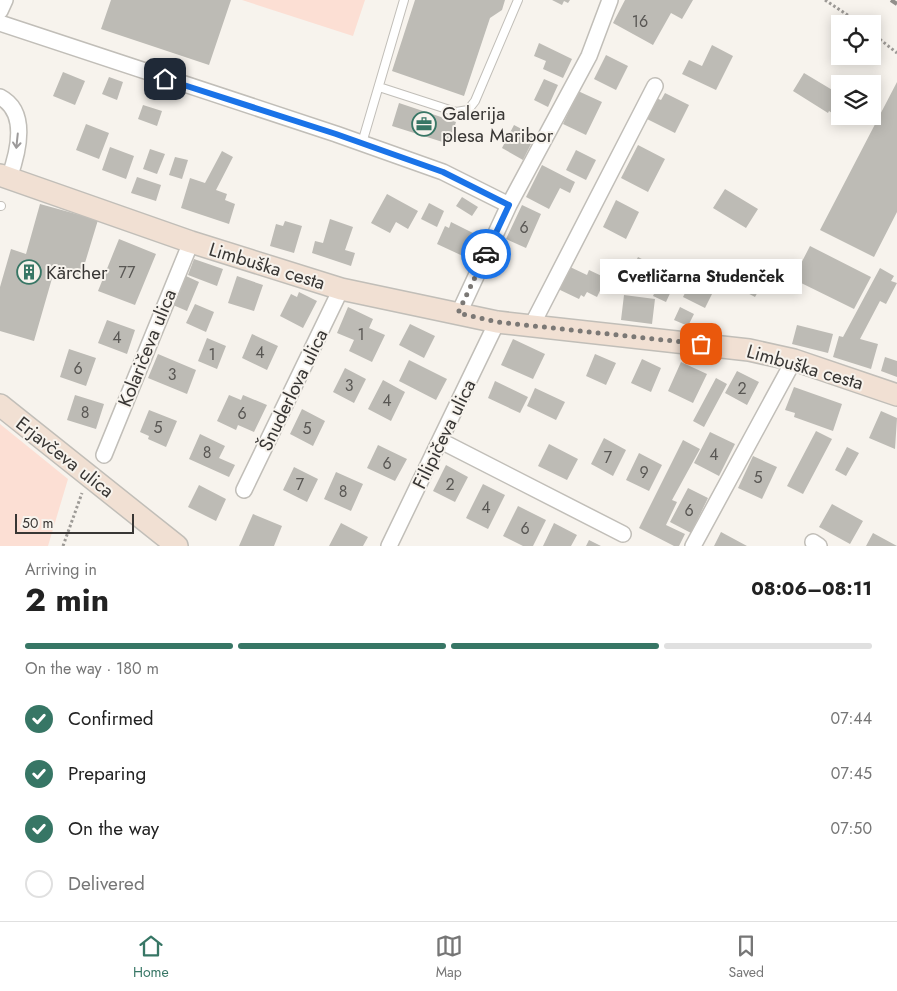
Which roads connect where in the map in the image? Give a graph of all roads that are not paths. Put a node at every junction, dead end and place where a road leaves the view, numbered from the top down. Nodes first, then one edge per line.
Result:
1 (5, 0) edge
2 (404, 0) edge
3 (518, 0) edge
4 (610, 0) edge
5 (0, 11) edge
6 (0, 23) edge
7 (655, 86) dead end
8 (379, 87) junction
9 (0, 98) edge
10 (362, 143) junction
11 (4, 176) edge
12 (509, 205) junction
13 (191, 242) junction
14 (342, 289) junction
15 (458, 313) junction
16 (497, 322) junction
17 (532, 325) junction
18 (794, 360) junction
19 (897, 395) edge
20 (0, 405) edge
21 (441, 441) junction
22 (104, 455) dead end
23 (244, 490) dead end
24 (623, 534) dead end
25 (177, 546) edge
26 (389, 546) edge
27 (693, 546) edge

1 - 5 street
2 - 8 lane
3 - 8 lane
4 - 12 street
6 - 10 street
7 - 17 street
8 - 10 lane
9 -> 11 street, Limbuška cesta
10 - 12 street
11 - 13 main road, Limbuška cesta
12 - 15 street
13 - 14 main road, Limbuška cesta
13 - 22 street, Kolaričeva ulica
14 - 15 main road, Limbuška cesta
14 - 23 street, Šnuderlova ulica
15 - 16 main road, Limbuška cesta
16 - 17 main road, Limbuška cesta
16 - 21 street, Filipičeva ulica
17 - 18 main road, Limbuška cesta
18 - 19 main road, Limbuška cesta
18 - 27 street
20 - 25 main road, Erjavčeva ulica
21 - 24 street
21 - 26 street, Filipičeva ulica

